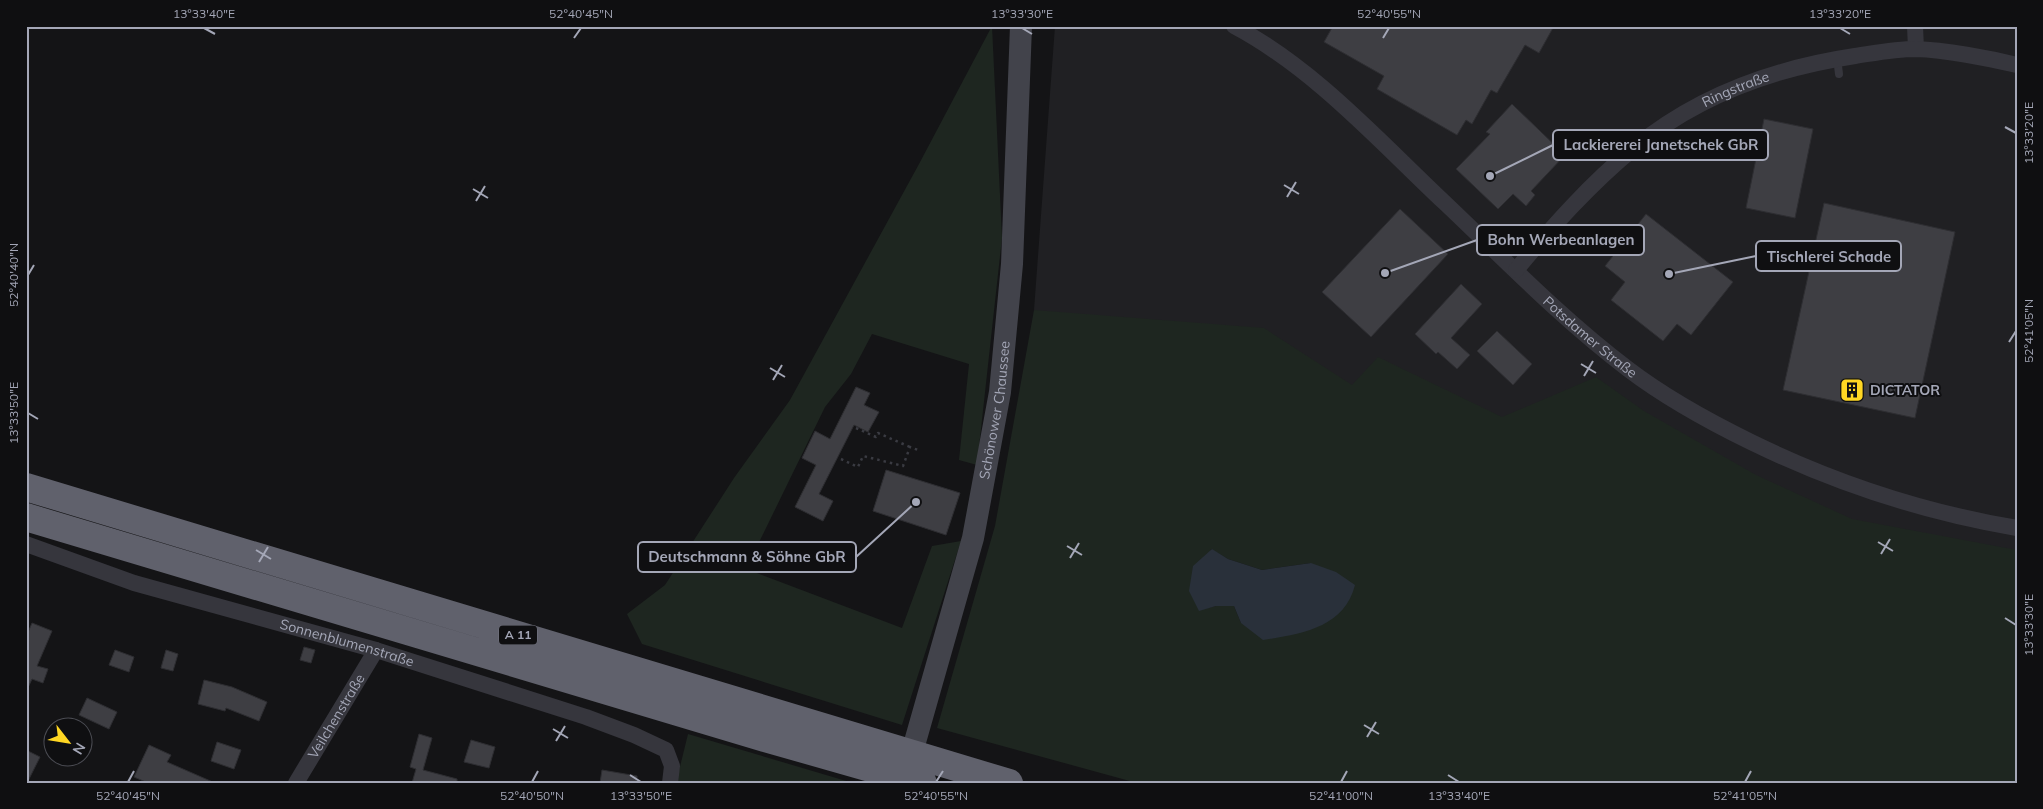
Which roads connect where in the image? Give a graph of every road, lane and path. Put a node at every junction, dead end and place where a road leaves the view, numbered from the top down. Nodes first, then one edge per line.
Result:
1 (1021, 26) edge
2 (1234, 26) edge
3 (1915, 26) edge
4 (1916, 49) junction
5 (2017, 65) edge
6 (1516, 270) junction
7 (856, 428) dead end
8 (910, 447) junction
9 (918, 450) dead end
10 (842, 459) dead end
11 (26, 487) edge
12 (26, 517) edge
13 (2017, 528) edge
14 (26, 544) edge
15 (376, 650) junction
16 (296, 783) edge
17 (670, 783) edge
18 (903, 783) edge
19 (923, 783) edge
20 (1009, 783) edge

1 - 18 main road, Schönower Chaussee
2 - 6 street, Potsdamer Straße
3 - 4 street
4 - 5 street, Ringstraße
4 - 6 street, Ringstraße
6 - 13 street, Potsdamer Straße
7 - 8 path
8 - 9 path
8 - 10 path
11 - 20 highway, A 11
12 - 19 highway, A 11
14 - 15 street, Sonnenblumenstraße
15 - 16 street, Veilchenstraße
15 - 17 street, Sonnenblumenstraße

